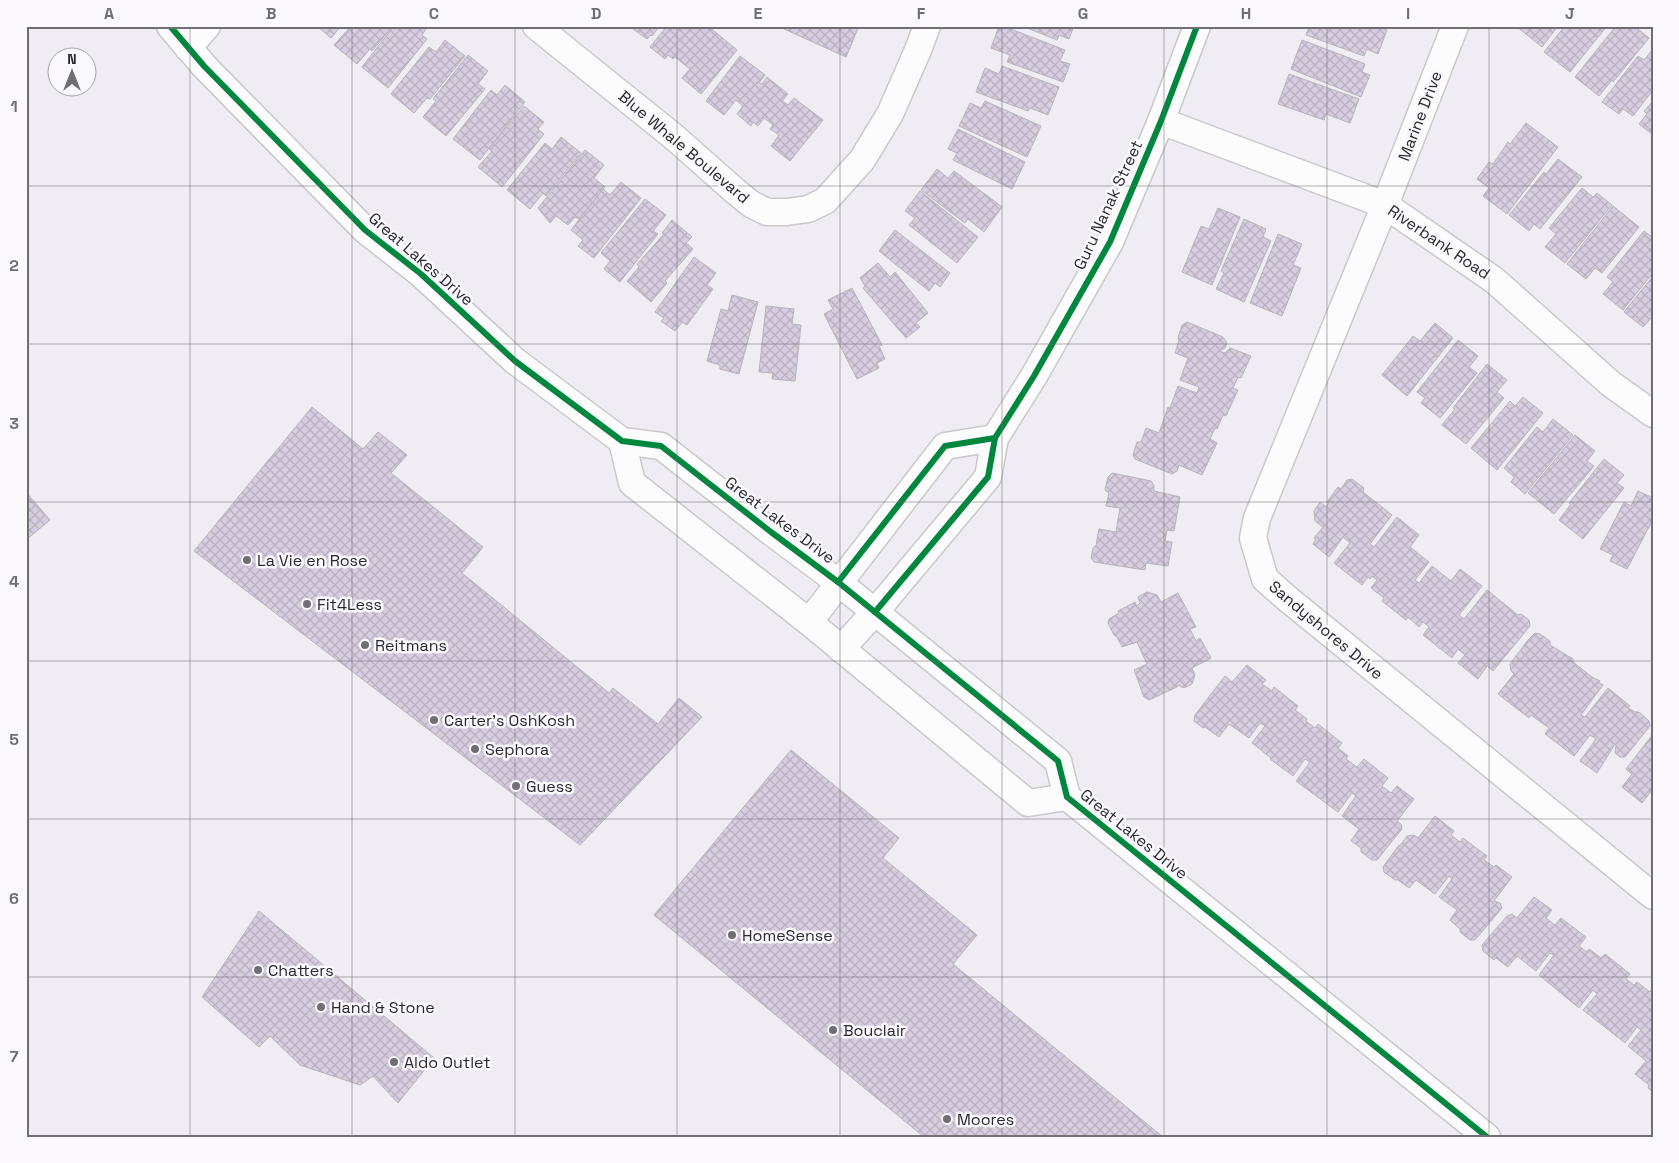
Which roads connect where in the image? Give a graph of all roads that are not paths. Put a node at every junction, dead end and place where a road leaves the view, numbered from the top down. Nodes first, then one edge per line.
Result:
1 (170, 26) edge
2 (207, 26) edge
3 (536, 26) edge
4 (928, 26) edge
5 (1197, 26) edge
6 (1455, 26) edge
7 (188, 48) junction
8 (1161, 121) junction
9 (1385, 205) junction
10 (1653, 414) edge
11 (995, 438) junction
12 (622, 441) junction
13 (838, 582) junction
14 (875, 612) junction
15 (809, 622) junction
16 (841, 649) junction
17 (1067, 797) junction
18 (1653, 896) edge
19 (1487, 1137) edge

1 - 7 street, Great Lakes Drive
2 - 7 street
3 - 4 street, Blue Whale Boulevard
5 - 8 street, Guru Nanak Street
6 - 9 street, Marine Drive
7 - 12 street, Great Lakes Drive
8 - 9 street, Riverbank Road
8 - 11 street, Guru Nanak Street
9 - 10 street, Riverbank Road
9 - 18 street, Sandyshores Drive
11 - 13 street
11 - 14 street, Guru Nanak Street
12 - 13 street, Great Lakes Drive
12 - 15 street, Great Lakes Drive
13 - 14 street, Great Lakes Drive
13 - 15 street
14 - 16 street, Guru Nanak Street
14 - 17 street, Great Lakes Drive
15 - 16 street, Great Lakes Drive
16 - 17 street, Great Lakes Drive
17 - 19 street, Great Lakes Drive

